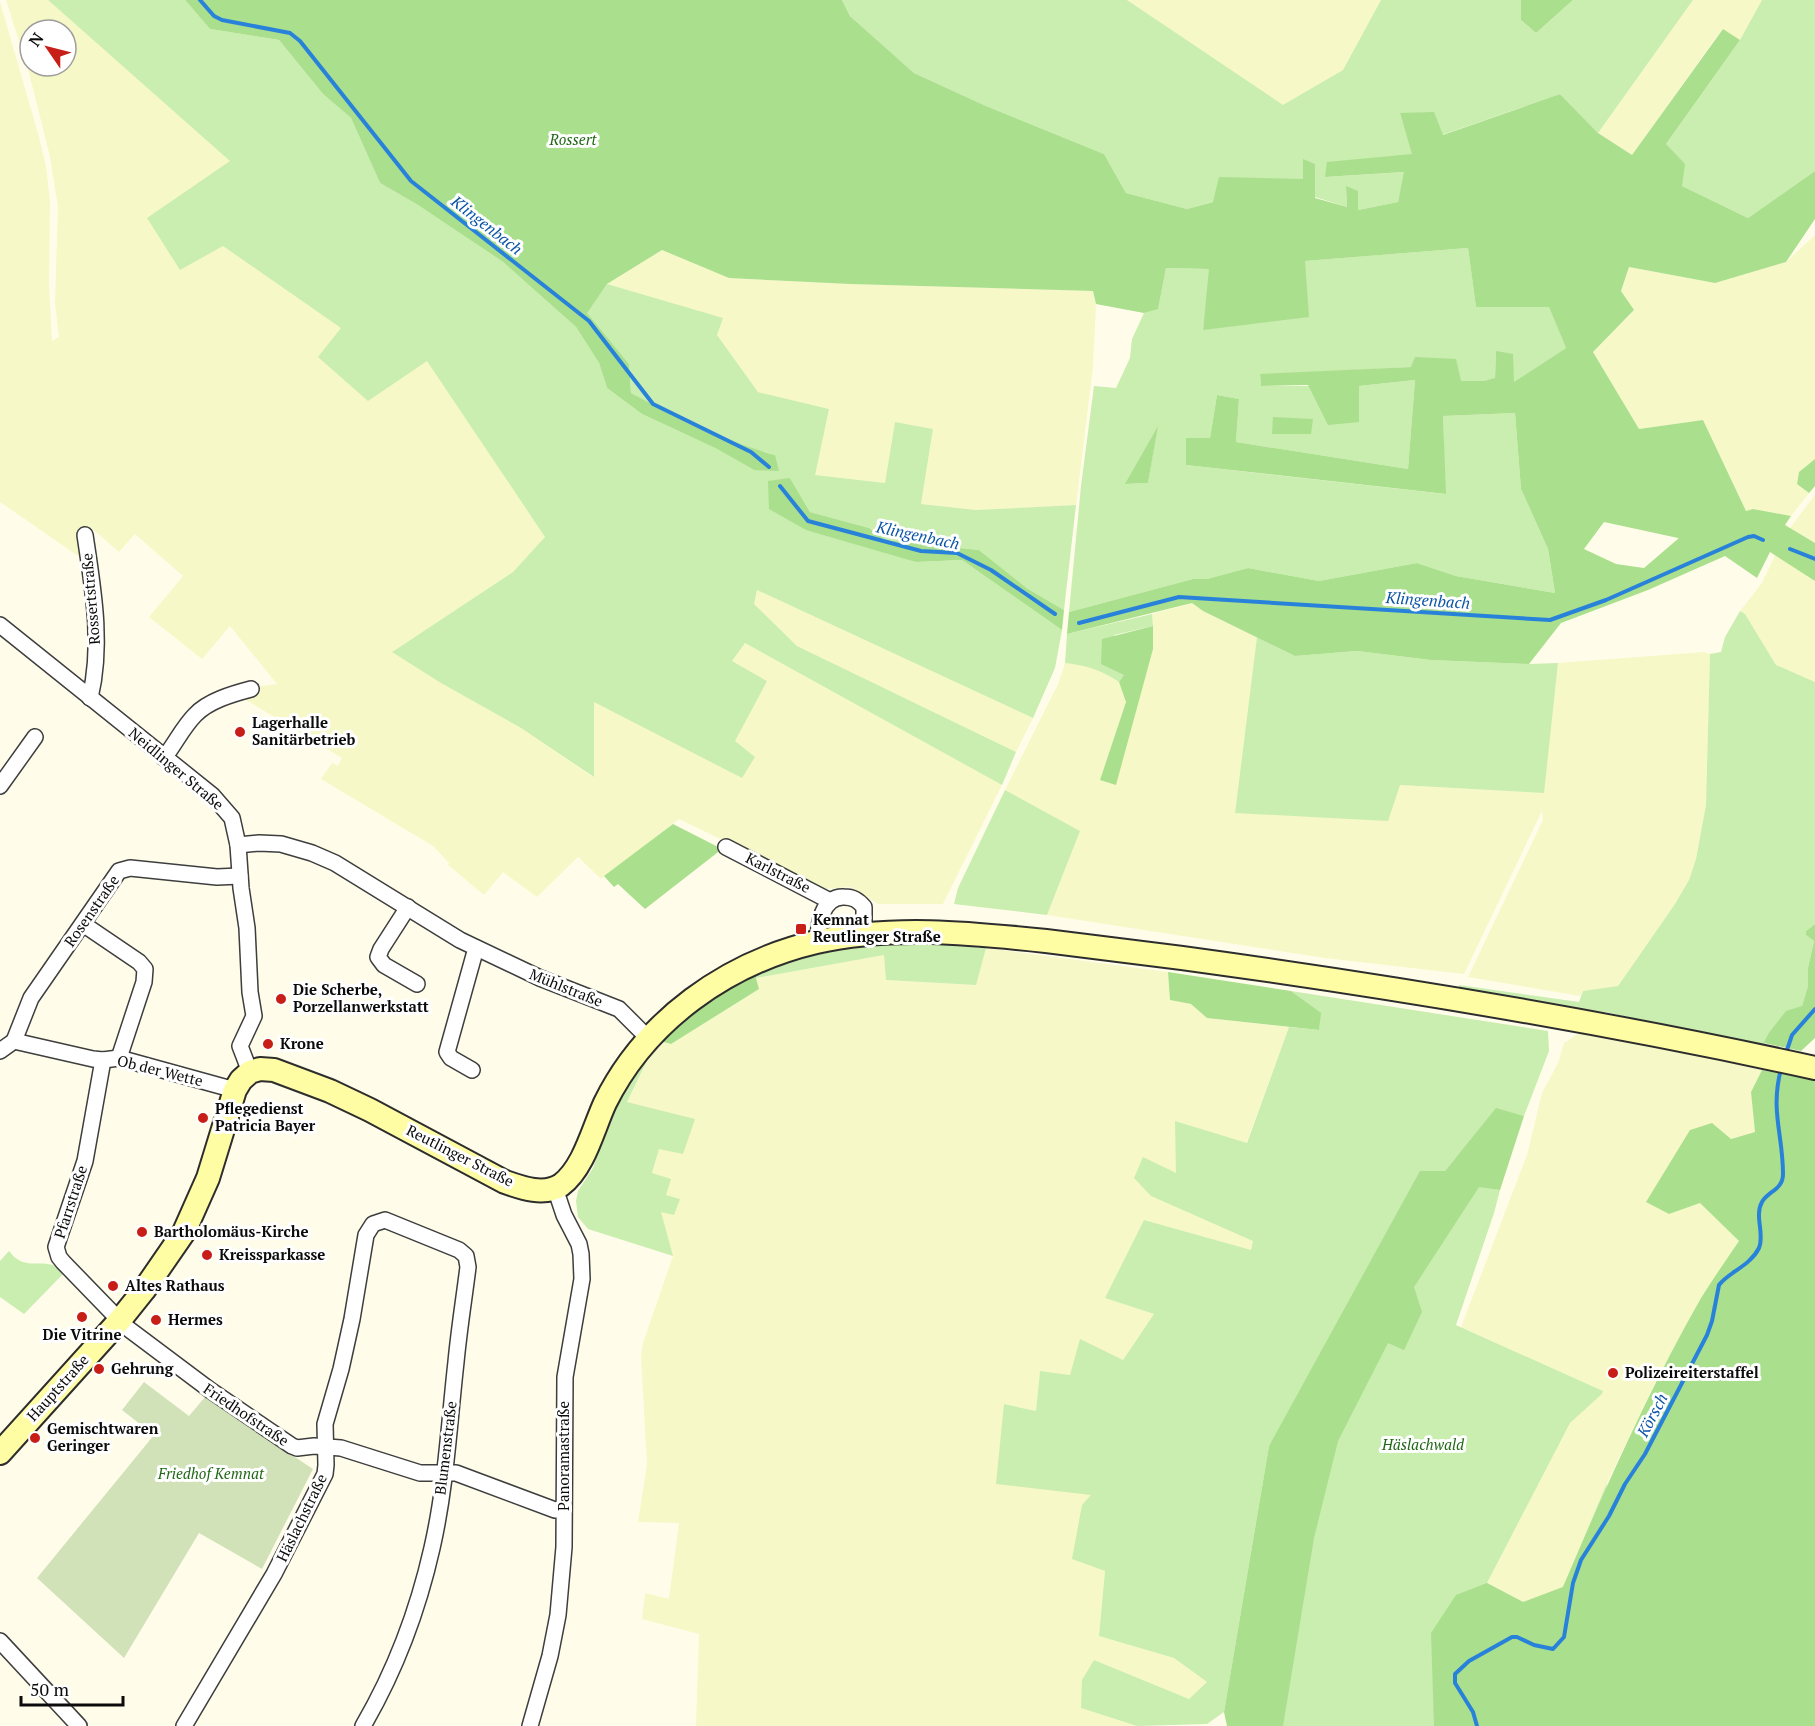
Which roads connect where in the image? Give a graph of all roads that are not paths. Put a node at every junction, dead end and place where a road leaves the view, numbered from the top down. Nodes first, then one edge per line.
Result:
1 (85, 535) dead end
2 (0, 625) edge
3 (251, 689) dead end
4 (90, 698) junction
5 (35, 737) dead end
6 (164, 758) junction
7 (0, 786) edge
8 (238, 845) junction
9 (726, 847) dead end
10 (240, 876) junction
11 (830, 901) junction
12 (408, 907) junction
13 (83, 924) junction
14 (864, 934) junction
15 (818, 942) junction
16 (476, 948) junction
17 (417, 984) dead end
18 (649, 1038) junction
19 (14, 1041) junction
20 (0, 1051) edge
21 (119, 1058) junction
22 (103, 1060) junction
23 (1808, 1066) edge
24 (472, 1070) dead end
25 (250, 1072) junction
26 (235, 1090) junction
27 (555, 1188) junction
28 (376, 1222) joint
29 (120, 1320) junction
30 (325, 1446) junction
31 (0, 1453) edge
32 (444, 1473) junction
33 (563, 1510) junction
34 (0, 1641) edge
35 (79, 1726) edge
36 (184, 1726) edge
37 (363, 1726) edge
38 (530, 1726) edge

1 - 4 street, Rossertstraße
2 - 4 street, Neidlinger Straße
3 - 6 street
4 - 6 street, Neidlinger Straße
5 - 7 street
6 - 8 street, Neidlinger Straße
8 - 10 street, Neidlinger Straße
8 - 12 street, Mühlstraße
9 - 11 street, Karlstraße
10 - 13 street, Rosenstraße
10 - 25 street, Neidlinger Straße
11 - 14 street, Karlstraße
11 - 15 street
12 - 16 street, Mühlstraße
12 - 17 street
13 - 19 street, Rosenstraße
13 - 21 street
14 - 15 main road
14 - 23 main road
15 - 18 main road
16 - 18 street, Mühlstraße
16 - 24 street
18 - 27 main road
19 - 20 street
19 - 22 street, Ob der Wette
21 - 22 street, Ob der Wette
21 - 26 street, Ob der Wette
22 - 29 street, Pfarrstraße
25 - 26 main road, Hauptstraße
25 - 27 main road, Reutlinger Straße
26 - 29 main road, Hauptstraße
27 - 33 street, Panoramastraße
28 - 30 street, Häslachstraße
28 - 32 street, Blumenstraße
29 - 30 street, Friedhofstraße
29 - 31 main road, Hauptstraße
30 - 32 street, Friedhofstraße
30 - 36 street, Häslachstraße
32 - 33 street, Friedhofstraße
32 - 37 street, Blumenstraße
33 - 38 street, Panoramastraße
34 - 35 street

